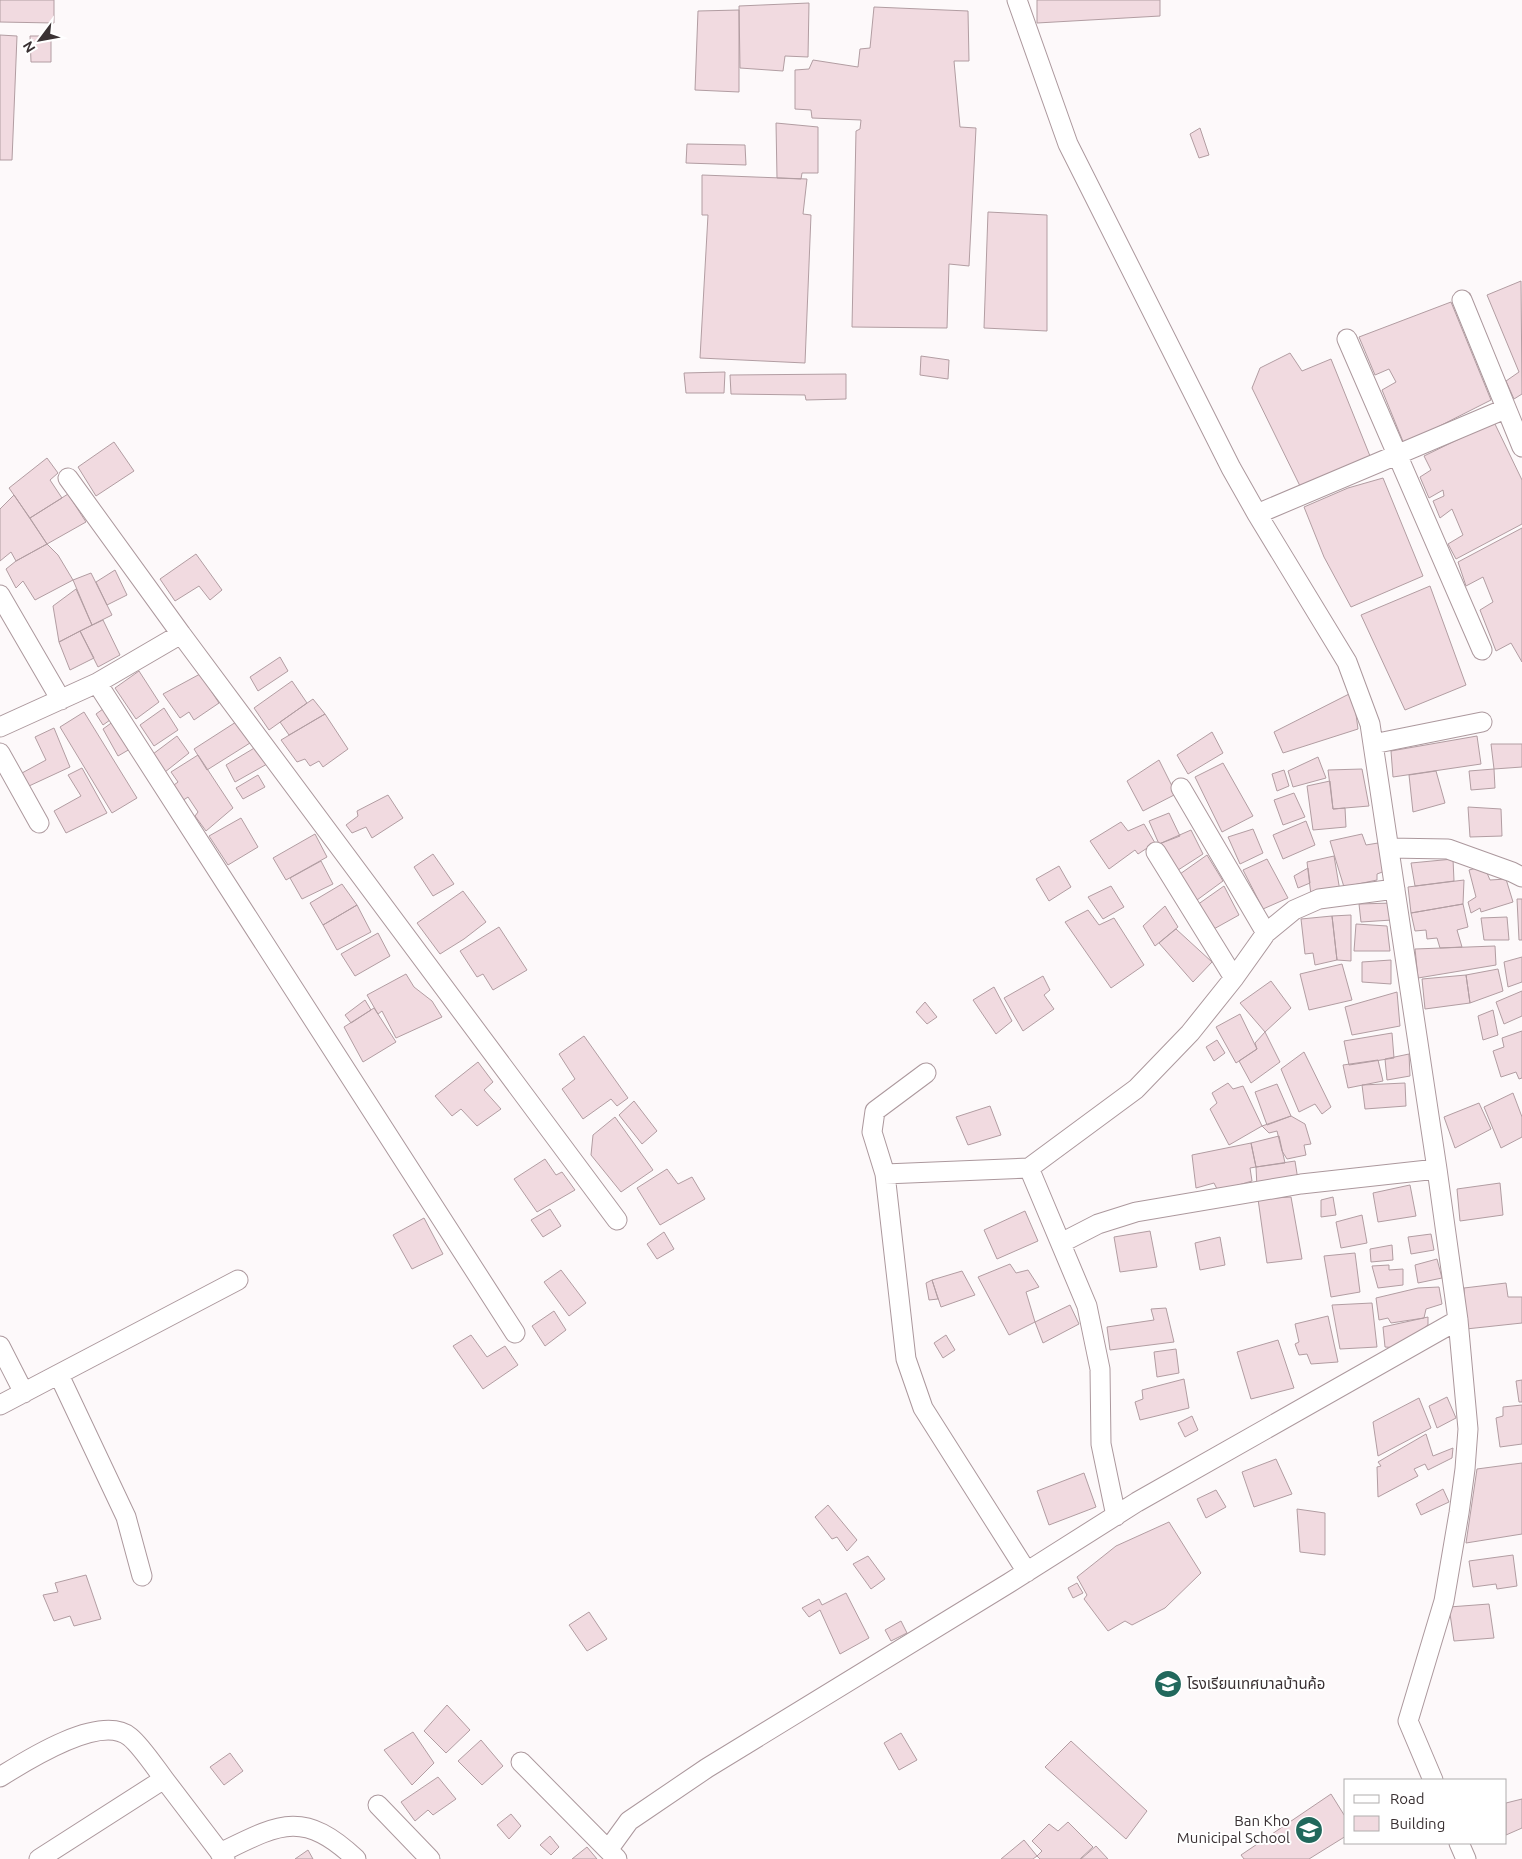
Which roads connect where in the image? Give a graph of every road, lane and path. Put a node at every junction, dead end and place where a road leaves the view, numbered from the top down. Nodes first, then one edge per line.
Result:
1 (1017, 0) edge
2 (1462, 300) dead end
3 (1347, 339) dead end
4 (1505, 409) junction
5 (1522, 447) edge
6 (1397, 454) junction
7 (68, 478) dead end
8 (1257, 514) junction
9 (0, 595) edge
10 (181, 634) junction
11 (1482, 650) dead end
12 (96, 683) junction
13 (61, 700) junction
14 (1482, 722) dead end
15 (0, 728) edge
16 (1373, 744) junction
17 (0, 753) edge
18 (1181, 788) dead end
19 (39, 823) dead end
20 (1389, 848) junction
21 (1156, 852) dead end
22 (1522, 876) edge
23 (1395, 889) junction
24 (1266, 933) junction
25 (1234, 978) junction
26 (926, 1073) dead end
27 (1029, 1168) junction
28 (1437, 1169) junction
29 (885, 1174) junction
30 (617, 1220) dead end
31 (1061, 1243) junction
32 (238, 1280) dead end
33 (1458, 1320) junction
34 (514, 1333) dead end
35 (0, 1346) edge
36 (59, 1376) junction
37 (24, 1393) junction
38 (0, 1405) edge
39 (1116, 1516) junction
40 (1026, 1572) junction
41 (142, 1576) dead end
42 (521, 1762) dead end
43 (0, 1777) edge
44 (164, 1779) junction
45 (1433, 1779) edge
46 (378, 1805) dead end
47 (1459, 1844) edge
48 (612, 1854) edge
49 (222, 1856) edge
50 (39, 1859) edge
51 (356, 1859) edge
52 (430, 1859) edge
53 (1466, 1859) edge

1 - 8 street
2 - 4 street
3 - 6 street
4 - 5 street
4 - 6 street
6 - 8 street
6 - 11 street
7 - 10 street
8 - 16 street
9 - 13 street
10 - 12 street
10 - 30 street
12 - 13 street
12 - 34 street
13 - 15 street
14 - 16 street
16 - 20 street
17 - 19 street
18 - 24 street
20 - 22 street
20 - 23 street
21 - 25 street
23 - 24 street
23 - 28 street
24 - 25 street
25 - 27 street
26 - 29 street
27 - 29 street
27 - 31 street
28 - 31 street
28 - 33 street
29 - 40 street
31 - 39 street
32 - 36 street
33 - 39 street
33 - 45 street
35 - 37 street
36 - 37 street
36 - 41 street
37 - 38 street
39 - 40 street
40 - 48 street
42 - 48 street
43 - 44 street
44 - 49 street
44 - 50 street
46 - 52 street
47 - 53 street
49 - 51 street

